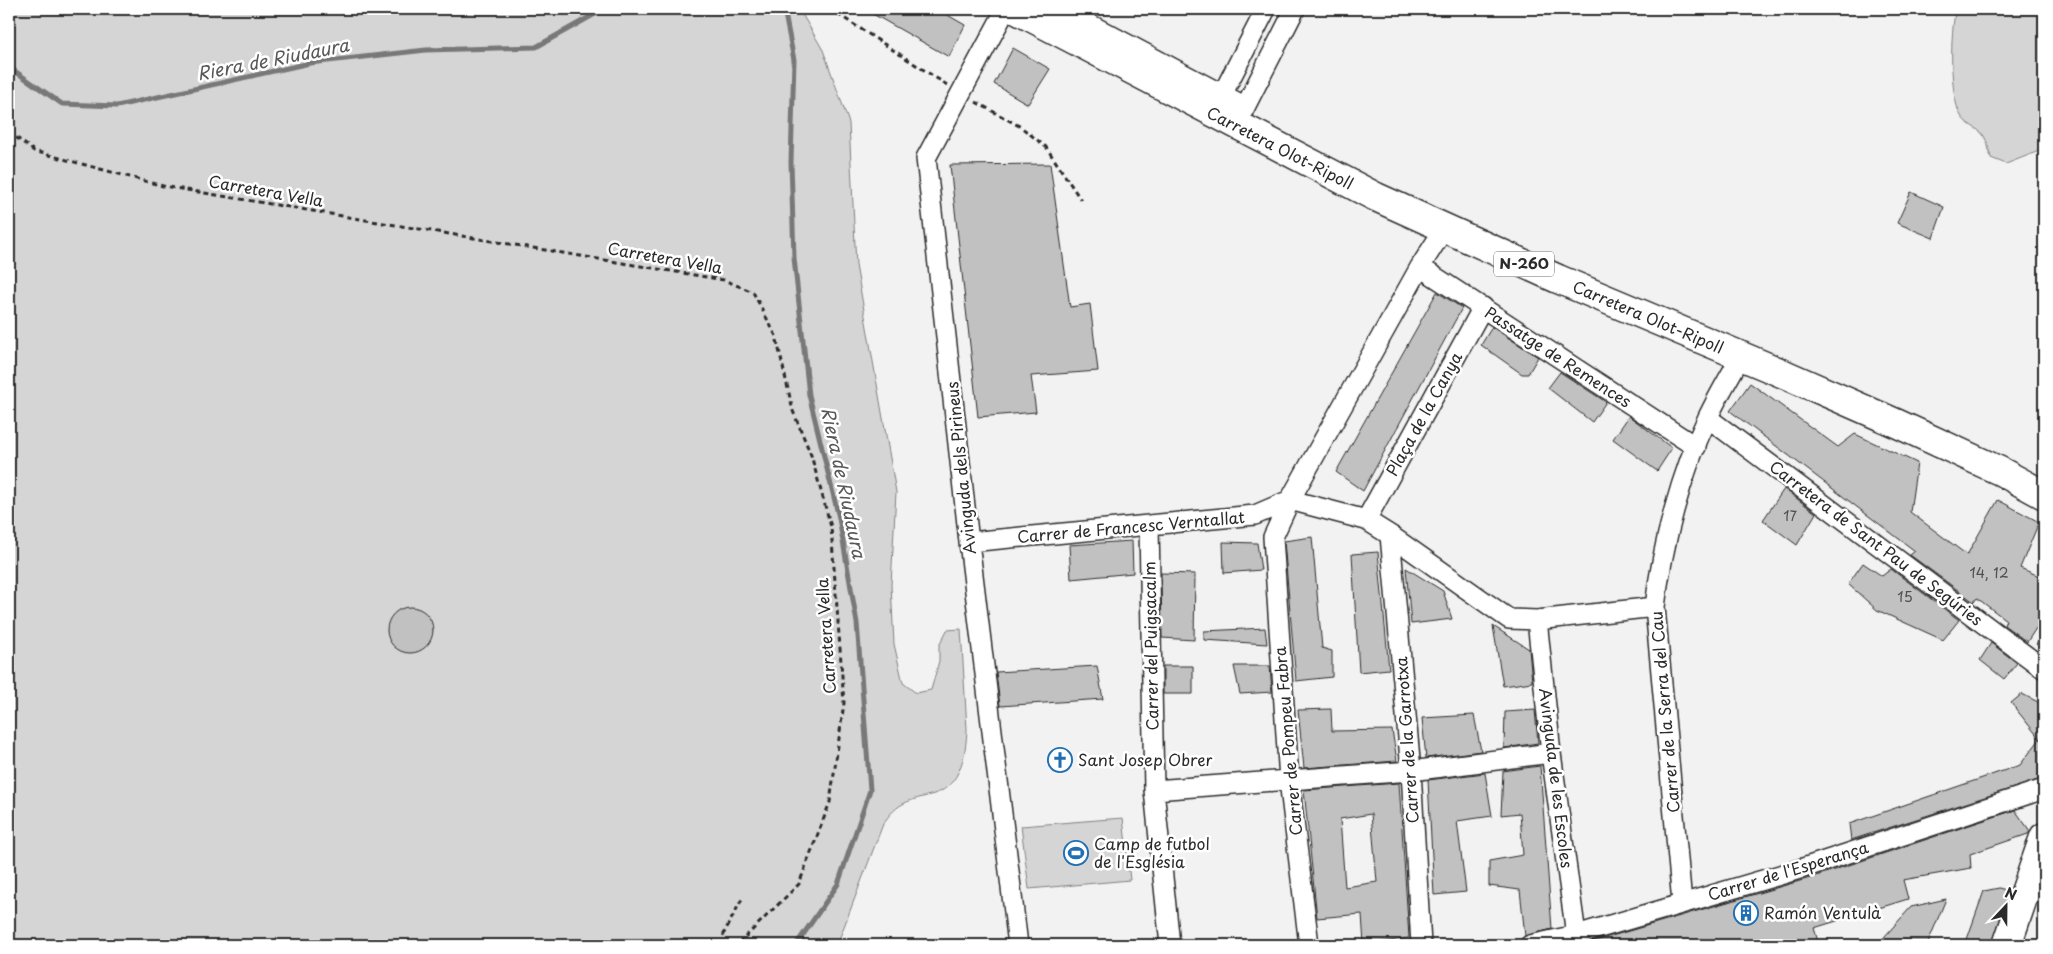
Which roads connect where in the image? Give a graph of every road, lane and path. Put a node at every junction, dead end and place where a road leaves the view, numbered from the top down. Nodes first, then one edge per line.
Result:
1 (830, 9) edge
2 (1006, 9) edge
3 (1015, 9) edge
4 (1061, 9) edge
5 (1266, 9) edge
6 (1295, 9) edge
7 (961, 93) junction
8 (1222, 95) junction
9 (1240, 116) junction
10 (9, 132) edge
11 (1081, 200) dead end
12 (1444, 229) junction
13 (1420, 267) junction
14 (1483, 307) junction
15 (1741, 356) junction
16 (1708, 418) junction
17 (1696, 448) junction
18 (2044, 495) edge
19 (1290, 500) junction
20 (1366, 520) junction
21 (1149, 526) junction
22 (1390, 534) junction
23 (969, 542) junction
24 (1655, 607) junction
25 (1537, 620) junction
26 (2044, 669) edge
27 (1551, 753) junction
28 (1411, 771) junction
29 (1289, 780) junction
30 (2044, 788) edge
31 (1154, 790) junction
32 (2044, 837) edge
33 (742, 899) dead end
34 (1682, 903) junction
35 (1576, 935) junction
36 (723, 945) edge
37 (738, 945) edge
38 (1018, 945) edge
39 (1170, 945) edge
40 (1310, 945) edge
41 (1421, 945) edge
42 (1530, 945) edge
43 (2007, 945) edge

1 - 7 path
2 - 7 street, Avinguda dels Pirineus
3 - 9 main road, Carretera Olot-Ripoll / N-260
4 - 8 street
5 - 8 street
6 - 9 street
7 - 11 path
7 - 23 street, Avinguda dels Pirineus
8 - 9 street
9 - 12 main road, Carretera Olot-Ripoll / N-260
10 - 37 path, Carretera Vella
12 - 13 street
12 - 15 main road, Carretera Olot-Ripoll / N-260
13 - 14 street, Passatge de Remences
13 - 19 street
14 - 17 street, Passatge de Remences
14 - 20 street, Plaça de la Canya
15 - 16 street, Carrer de la Serra del Cau
15 - 18 main road, Carretera Olot-Ripoll / N-260
16 - 17 street, Carrer de la Serra del Cau
16 - 26 street, Carretera de Sant Pau de Segúries
17 - 24 street, Carrer de la Serra del Cau
19 - 20 street
19 - 21 street, Carrer de Francesc Verntallat
19 - 29 street, Carrer de Pompeu Fabra
20 - 22 street
21 - 23 street, Carrer de Francesc Verntallat
21 - 31 street, Carrer del Puigsacalm
22 - 25 street
22 - 28 street, Carrer de la Garrotxa
23 - 38 street, Avinguda dels Pirineus
24 - 25 street
24 - 34 street, Carrer de la Serra del Cau
25 - 27 street, Avinguda de les Escoles
27 - 28 street
27 - 35 street, Avinguda de les Escoles
28 - 29 street
28 - 41 street, Carrer de la Garrotxa
29 - 31 street
29 - 40 street, Carrer de Pompeu Fabra
30 - 34 street, Carrer de l'Esperança
31 - 39 street, Carrer del Puigsacalm
32 - 43 main road
33 - 36 path
34 - 35 street, Carrer de l'Esperança
35 - 42 street, Carrer de l'Esperança

